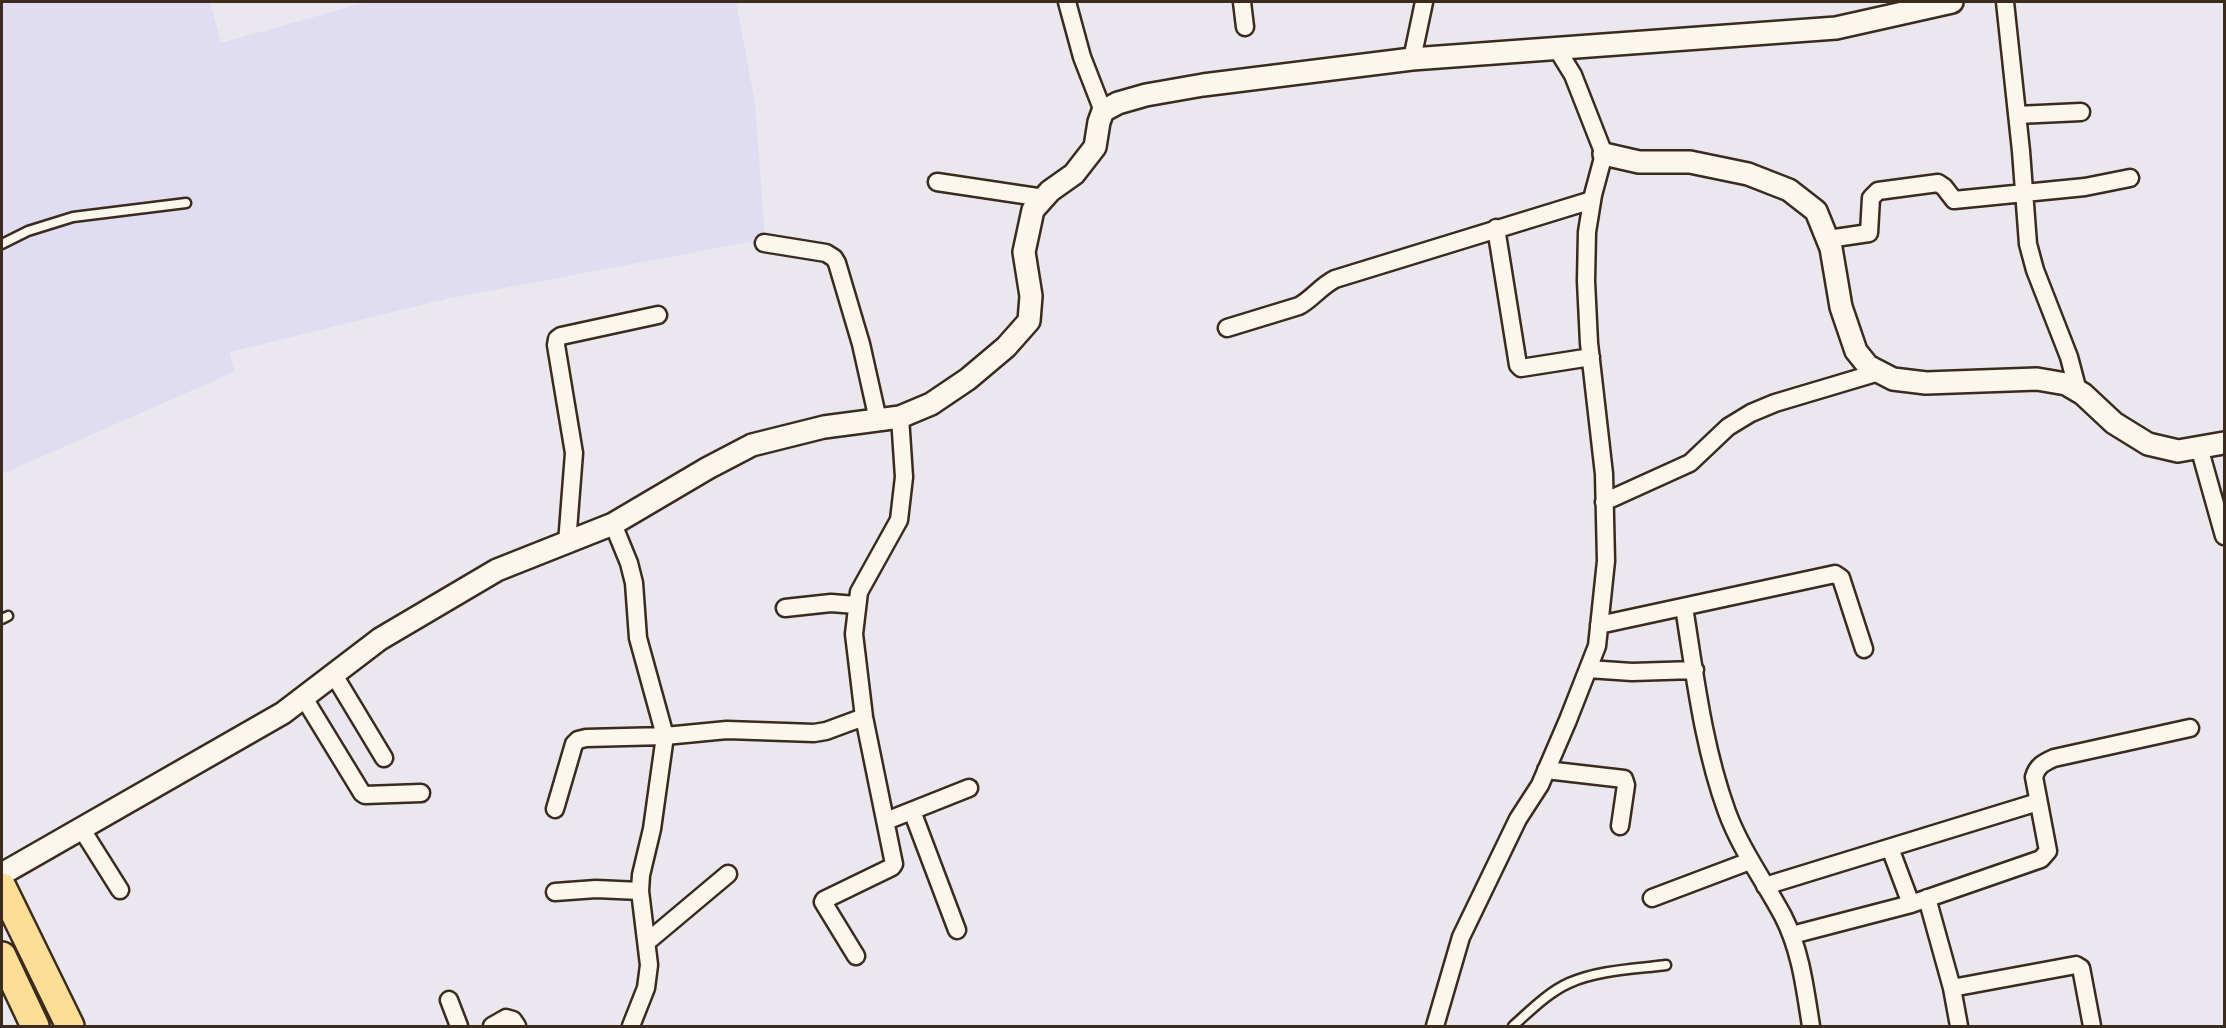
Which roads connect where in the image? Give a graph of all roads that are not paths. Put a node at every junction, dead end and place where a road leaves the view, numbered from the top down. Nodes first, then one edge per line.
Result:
1 (1067, 2) edge
2 (1242, 2) edge
3 (1424, 2) edge
4 (2005, 2) edge
5 (1941, 3) edge
6 (1245, 27) dead end
7 (1557, 49) junction
8 (1412, 59) junction
9 (1103, 111) junction
10 (2081, 112) dead end
11 (2018, 115) junction
12 (1604, 154) junction
13 (2130, 178) dead end
14 (937, 182) dead end
15 (2024, 194) junction
16 (1044, 198) junction
17 (1592, 200) junction
18 (186, 203) dead end
19 (1496, 228) junction
20 (1828, 239) junction
21 (764, 243) dead end
22 (2, 244) edge
23 (658, 315) dead end
24 (1227, 328) dead end
25 (1591, 357) junction
26 (1879, 372) junction
27 (2078, 391) junction
28 (900, 417) junction
29 (878, 420) junction
30 (2224, 443) edge
31 (2199, 447) junction
32 (1604, 502) junction
33 (613, 524) junction
34 (2224, 536) edge
35 (567, 543) junction
36 (856, 605) junction
37 (1684, 607) junction
38 (785, 608) dead end
39 (1599, 626) junction
40 (1864, 649) dead end
41 (1588, 669) junction
42 (1695, 670) junction
43 (334, 675) junction
44 (304, 698) junction
45 (864, 717) junction
46 (2190, 728) dead end
47 (665, 736) junction
48 (384, 758) dead end
49 (1546, 770) junction
50 (969, 788) dead end
51 (421, 793) dead end
52 (2038, 802) junction
53 (555, 808) dead end
54 (912, 811) junction
55 (886, 821) junction
56 (1620, 826) dead end
57 (81, 828) junction
58 (1890, 848) junction
59 (1750, 861) junction
60 (2, 874) edge
61 (728, 874) dead end
62 (1765, 886) junction
63 (2, 887) edge
64 (120, 890) dead end
65 (640, 891) junction
66 (555, 892) dead end
67 (1652, 898) dead end
68 (1919, 901) junction
69 (957, 930) dead end
70 (1792, 935) junction
71 (647, 942) junction
72 (2, 956) edge
73 (856, 956) dead end
74 (1666, 965) dead end
75 (1952, 988) junction
76 (449, 1000) dead end
77 (35, 1026) edge
78 (70, 1026) edge
79 (459, 1026) edge
80 (492, 1026) edge
81 (517, 1026) edge
82 (631, 1026) edge
83 (1435, 1026) edge
84 (1513, 1026) edge
85 (1811, 1026) edge
86 (1959, 1026) edge
87 (2092, 1026) edge

1 - 9 street
2 - 6 street
3 - 8 street
4 - 11 street
5 - 7 street
7 - 8 street
7 - 12 street
8 - 9 street
9 - 16 street
10 - 11 street
11 - 15 street
12 - 17 street
12 - 20 street
13 - 15 street
14 - 16 street
15 - 20 street
15 - 27 street
16 - 28 street
17 - 19 street
17 - 25 street
18 - 22 lane
19 - 24 street
19 - 25 street
20 - 26 street
21 - 29 street
23 - 35 street
25 - 32 street
26 - 27 street
26 - 32 street
27 - 31 street
28 - 29 street
28 - 36 street
29 - 33 street
30 - 31 street
31 - 34 street
32 - 39 street
33 - 35 street
33 - 47 street
35 - 43 street
36 - 38 street
36 - 45 street
37 - 39 street
37 - 40 street
37 - 42 street
39 - 41 street
41 - 42 street
41 - 49 street
42 - 59 street
43 - 44 street
43 - 48 street
44 - 51 street
44 - 57 street
45 - 47 street
45 - 55 street
46 - 52 street
47 - 53 street
47 - 65 street
49 - 56 street
49 - 83 street
50 - 54 street
52 - 58 street
52 - 68 street
54 - 55 street
54 - 69 street
55 - 73 street
57 - 60 street
57 - 64 street
58 - 62 street
58 - 68 street
59 - 62 street
59 - 67 street
61 - 71 street
62 - 70 street
63 - 78 main road
65 - 66 street
65 - 71 street
68 - 70 street
68 - 75 street
70 - 85 street
71 - 82 street
72 - 77 main road
74 - 84 lane
75 - 86 street
75 - 87 street
76 - 79 street
80 - 81 street

